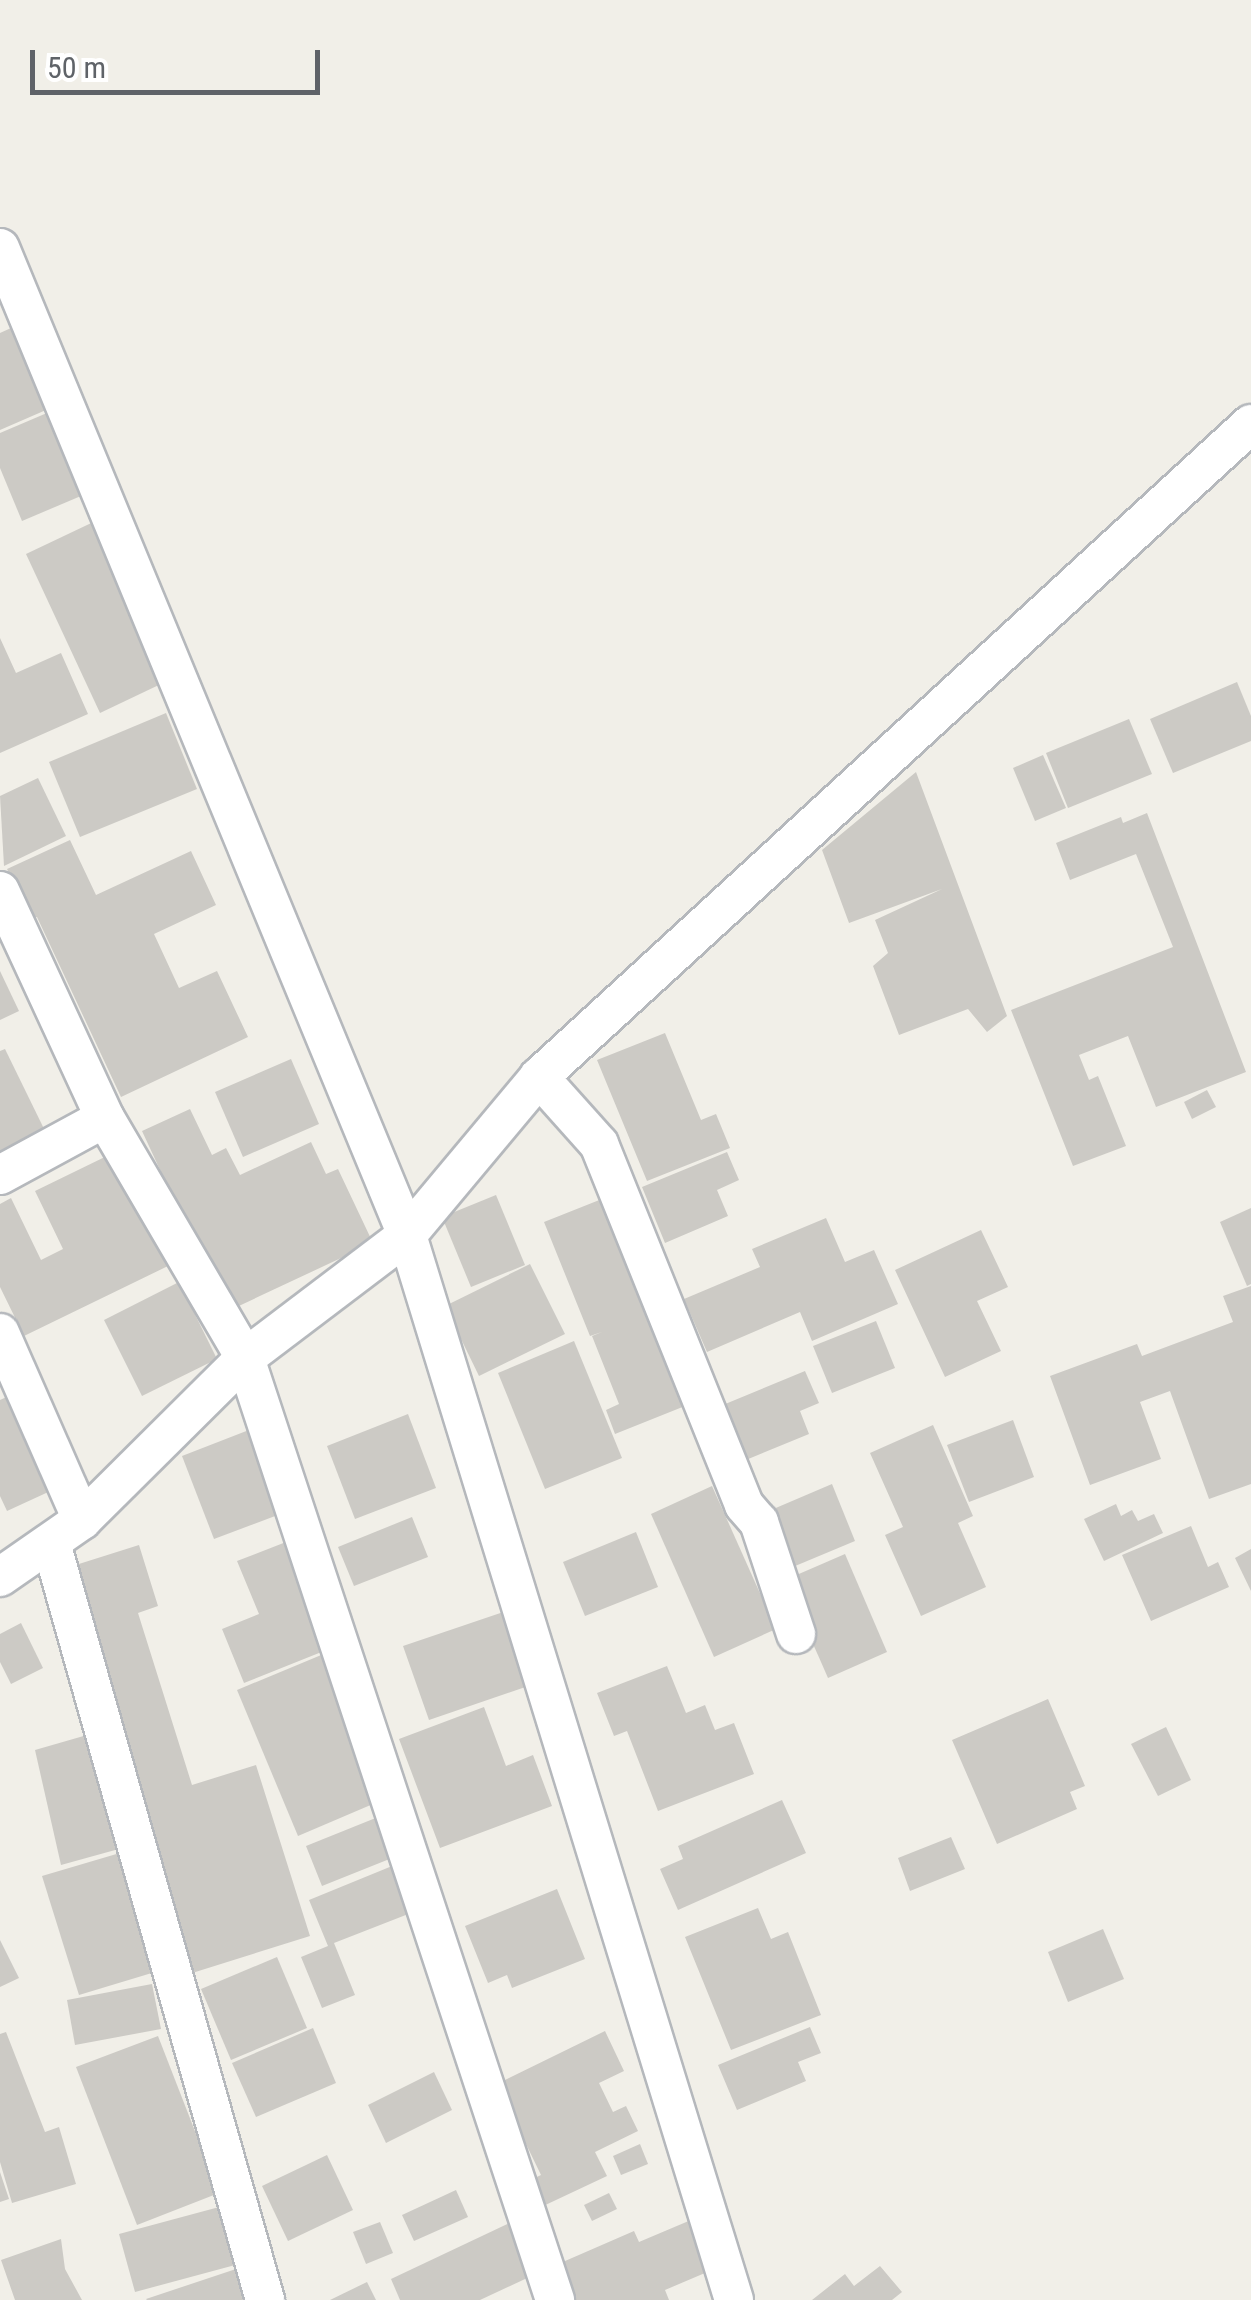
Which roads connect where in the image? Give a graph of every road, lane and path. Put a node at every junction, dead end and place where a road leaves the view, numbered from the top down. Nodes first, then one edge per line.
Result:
1 (0, 248) edge
2 (1251, 424) edge
3 (0, 890) edge
4 (539, 1077) junction
5 (105, 1118) junction
6 (0, 1175) edge
7 (406, 1235) junction
8 (0, 1333) edge
9 (246, 1358) junction
10 (82, 1520) junction
11 (51, 1543) junction
12 (0, 1578) edge
13 (796, 1634) dead end
14 (266, 2300) edge
15 (555, 2300) edge
16 (734, 2300) edge

1 - 7 street
2 - 4 street
3 - 5 street
4 - 7 street
4 - 13 street
5 - 6 street
5 - 9 street
7 - 9 street
7 - 16 street
8 - 10 street
9 - 10 street
9 - 15 street
10 - 11 street
11 - 12 street
11 - 14 street

